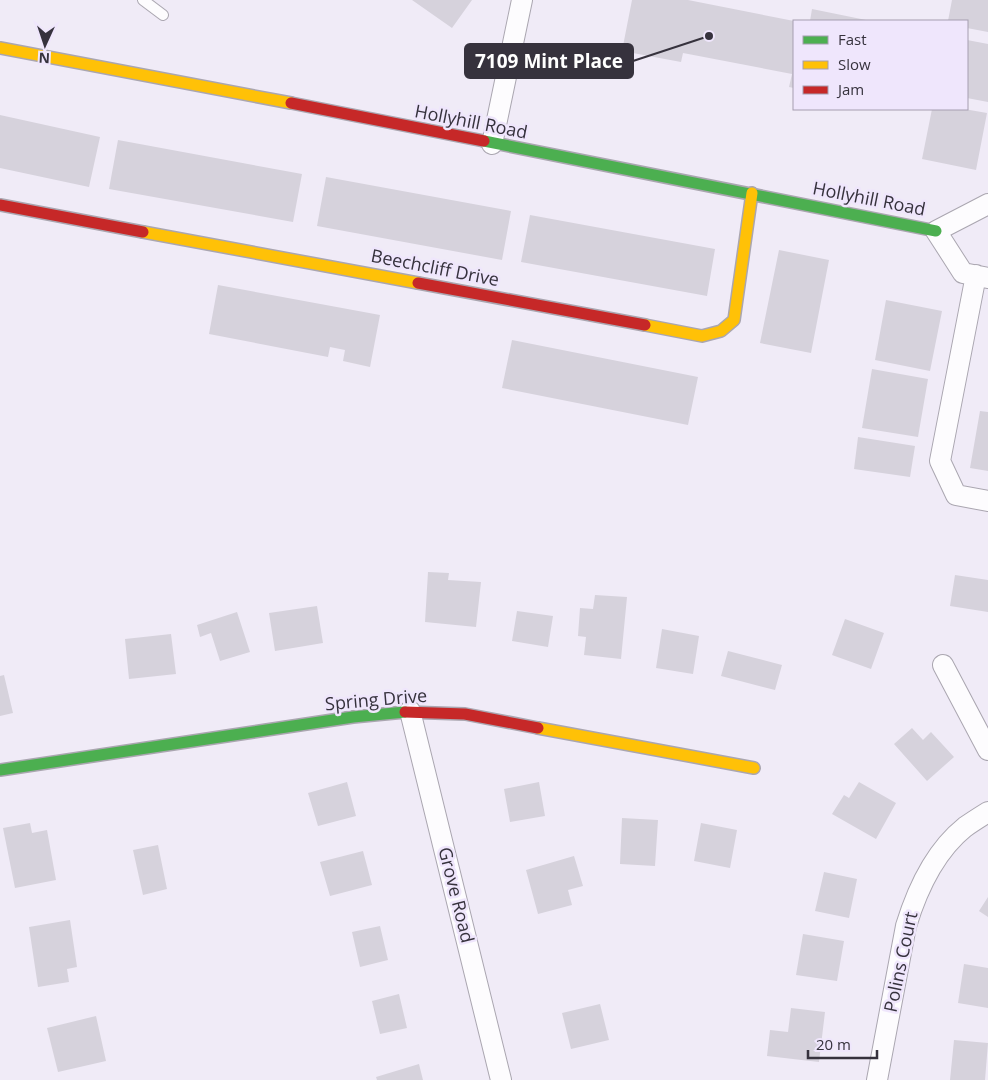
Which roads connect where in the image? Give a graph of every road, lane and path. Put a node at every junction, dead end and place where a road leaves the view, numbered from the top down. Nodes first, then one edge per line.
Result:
1 (143, 0) edge
2 (522, 0) edge
3 (163, 15) dead end
4 (0, 48) edge
5 (492, 144) junction
6 (752, 193) junction
7 (988, 204) edge
8 (0, 205) edge
9 (936, 231) junction
10 (982, 276) edge
11 (988, 501) edge
12 (944, 665) dead end
13 (410, 711) junction
14 (988, 750) edge
15 (754, 768) dead end
16 (0, 770) edge
17 (988, 812) edge
18 (501, 1080) edge
19 (877, 1080) edge

1 - 3 lane
2 - 5 street
4 - 5 street, Hollyhill Road
5 - 6 street, Hollyhill Road
6 - 8 street, Beechcliff Drive
6 - 9 street, Hollyhill Road
7 - 9 street
9 - 10 street
10 - 11 street
12 - 14 street
13 - 15 street, Spring Drive
13 - 16 street, Spring Drive
13 - 18 street, Grove Road
17 - 19 street, Polins Court

